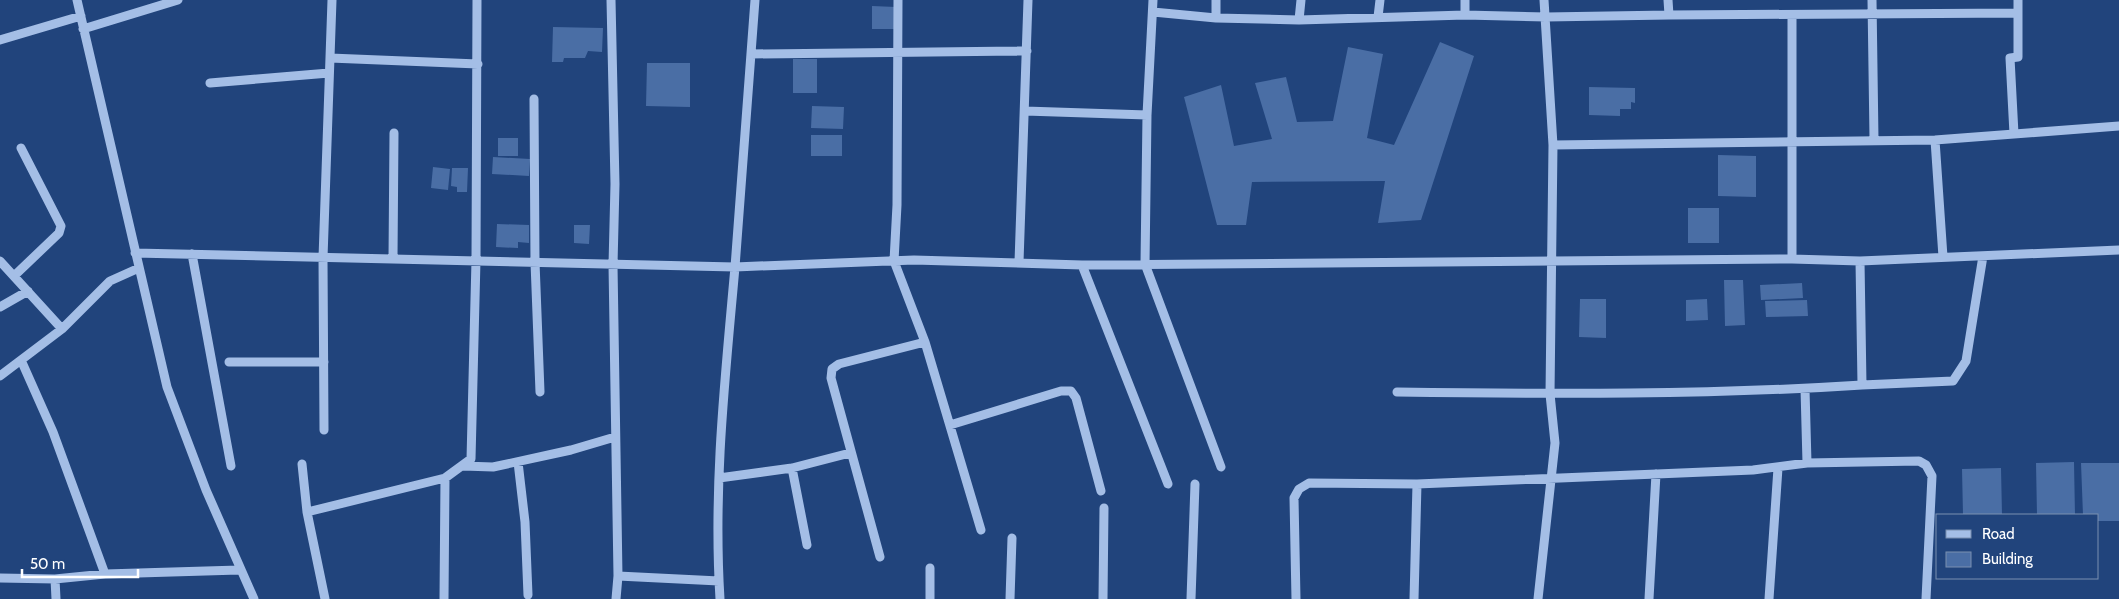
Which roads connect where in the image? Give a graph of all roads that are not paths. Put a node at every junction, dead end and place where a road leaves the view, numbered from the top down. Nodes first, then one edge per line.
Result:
1 (77, 0) edge
2 (178, 0) edge
3 (332, 0) edge
4 (477, 0) edge
5 (611, 0) edge
6 (754, 0) edge
7 (898, 0) edge
8 (1028, 0) edge
9 (1153, 0) edge
10 (1216, 0) edge
11 (1301, 0) edge
12 (1380, 0) edge
13 (1465, 0) edge
14 (1544, 0) edge
15 (1668, 0) edge
16 (1872, 0) edge
17 (2018, 0) edge
18 (1153, 12) junction
19 (2018, 13) junction
20 (1465, 15) junction
21 (1668, 15) junction
22 (1792, 15) junction
23 (1872, 15) junction
24 (81, 16) junction
25 (1378, 17) junction
26 (1546, 17) junction
27 (1216, 18) junction
28 (1299, 20) junction
29 (83, 29) junction
30 (0, 40) edge
31 (1027, 51) junction
32 (898, 53) junction
33 (751, 54) junction
34 (330, 58) junction
35 (478, 64) junction
36 (329, 73) junction
37 (210, 83) dead end
38 (534, 99) dead end
39 (1024, 111) junction
40 (1147, 115) junction
41 (2119, 126) edge
42 (394, 133) dead end
43 (2014, 134) junction
44 (1874, 139) junction
45 (1935, 140) junction
46 (1791, 143) junction
47 (1553, 145) junction
48 (21, 148) dead end
49 (2119, 250) edge
50 (135, 253) junction
51 (192, 254) junction
52 (1983, 256) junction
53 (1943, 257) junction
54 (323, 258) junction
55 (393, 259) junction
56 (1792, 259) junction
57 (476, 260) junction
58 (0, 261) edge
59 (894, 261) junction
60 (1860, 261) junction
61 (535, 262) junction
62 (1019, 262) junction
63 (1552, 262) junction
64 (1145, 264) junction
65 (614, 265) junction
66 (1082, 265) junction
67 (735, 267) junction
68 (139, 268) junction
69 (14, 276) junction
70 (28, 291) junction
71 (0, 307) edge
72 (62, 329) junction
73 (925, 342) junction
74 (22, 360) junction
75 (229, 362) dead end
76 (324, 362) junction
77 (0, 376) edge
78 (1862, 386) junction
79 (1805, 389) junction
80 (540, 392) dead end
81 (1396, 392) dead end
82 (1550, 394) junction
83 (950, 425) junction
84 (324, 430) dead end
85 (615, 437) junction
86 (850, 453) junction
87 (518, 462) junction
88 (302, 464) dead end
89 (1807, 464) junction
90 (231, 466) dead end
91 (463, 466) junction
92 (1221, 467) dead end
93 (792, 468) junction
94 (1778, 468) junction
95 (1656, 474) junction
96 (445, 478) junction
97 (719, 478) junction
98 (1550, 478) junction
99 (1168, 484) dead end
100 (1195, 484) dead end
101 (1416, 484) junction
102 (1100, 491) dead end
103 (1104, 508) dead end
104 (307, 512) junction
105 (981, 530) dead end
106 (1012, 538) dead end
107 (807, 545) dead end
108 (880, 557) dead end
109 (930, 568) dead end
110 (239, 570) junction
111 (105, 574) junction
112 (618, 576) junction
113 (0, 578) edge
114 (55, 579) junction
115 (719, 581) junction
116 (528, 595) dead end
117 (56, 599) edge
118 (254, 599) edge
119 (325, 599) edge
120 (444, 599) edge
121 (616, 599) edge
122 (720, 599) edge
123 (930, 599) edge
124 (1010, 599) edge
125 (1103, 599) edge
126 (1191, 599) edge
127 (1296, 599) edge
128 (1414, 599) edge
129 (1538, 599) edge
130 (1649, 599) edge
131 (1769, 599) edge
132 (1926, 599) edge

1 - 24 street
2 - 29 street
3 - 34 street
4 - 35 street
5 - 65 street
6 - 33 street
7 - 32 street
8 - 31 street
9 - 18 street
10 - 27 street
11 - 28 street
12 - 25 street
13 - 20 street
14 - 26 street
15 - 21 street
16 - 23 street
17 - 19 street
18 - 27 street
18 - 40 street
19 - 23 street
19 - 43 street
20 - 25 street
20 - 26 street
21 - 22 street
21 - 26 street
22 - 23 street
22 - 46 street
23 - 44 street
24 - 29 street
24 - 30 street
25 - 28 street
26 - 47 street
27 - 28 street
29 - 50 street
31 - 32 street
31 - 39 street
32 - 33 street
32 - 59 street
33 - 67 street
34 - 35 street
34 - 36 street
35 - 57 street
36 - 37 street
36 - 54 street
38 - 61 street
39 - 40 street
39 - 62 street
40 - 64 street
41 - 43 street
42 - 55 street
43 - 45 street
44 - 45 street
44 - 46 street
45 - 53 street
46 - 47 street
46 - 56 street
47 - 63 street
48 - 69 street
49 - 52 street
50 - 51 street
50 - 68 street
51 - 54 street
51 - 90 street
52 - 53 street
52 - 78 street
53 - 60 street
54 - 55 street
54 - 76 street
55 - 57 street
56 - 60 street
56 - 63 street
57 - 61 street
57 - 91 street
58 - 69 street
59 - 62 street
59 - 67 street
59 - 73 street
60 - 78 street
61 - 65 street
61 - 80 street
62 - 66 street
63 - 64 street
63 - 82 street
64 - 66 street
64 - 92 street
65 - 67 street
65 - 85 street
66 - 99 street
67 - 97 street
68 - 72 street
68 - 110 street
69 - 70 street
70 - 71 street
70 - 72 street
72 - 74 street
73 - 83 street
73 - 86 street
74 - 77 street
74 - 111 street
75 - 76 street
76 - 84 street
78 - 79 street
79 - 82 street
79 - 89 street
81 - 82 street
82 - 98 street
83 - 102 street
83 - 105 street
85 - 87 street
85 - 112 street
86 - 93 street
86 - 108 street
87 - 91 street
87 - 116 street
88 - 104 street
89 - 94 street
89 - 132 street
91 - 96 street
93 - 97 street
93 - 107 street
94 - 95 street
94 - 131 street
95 - 98 street
95 - 130 street
96 - 104 street
96 - 120 street
97 - 115 street
98 - 101 street
98 - 129 street
100 - 126 street
101 - 127 street
101 - 128 street
103 - 125 street
104 - 119 street
106 - 124 street
109 - 123 street
110 - 111 street
110 - 118 street
111 - 114 street
112 - 115 street
112 - 121 street
113 - 114 street
114 - 117 street
115 - 122 street

